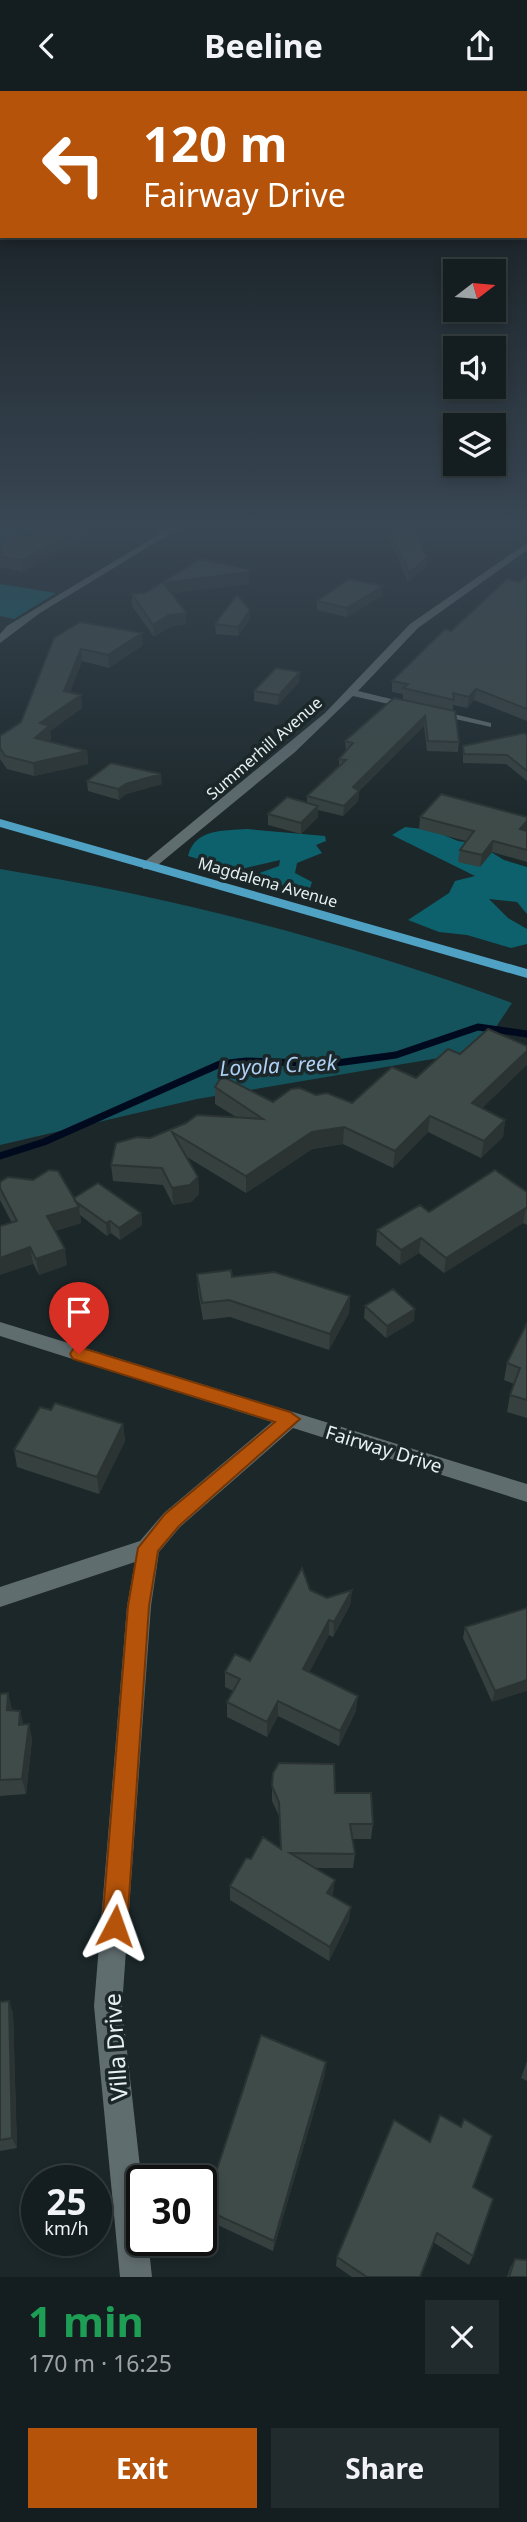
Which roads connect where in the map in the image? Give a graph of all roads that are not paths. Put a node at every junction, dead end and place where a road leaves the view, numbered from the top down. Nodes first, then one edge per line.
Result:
1 (14, 626) edge
2 (414, 626) edge
3 (0, 640) edge
4 (348, 692) junction
5 (487, 725) dead end
6 (0, 823) edge
7 (148, 866) junction
8 (527, 974) edge
9 (0, 1329) edge
10 (290, 1419) junction
11 (527, 1493) edge
12 (148, 1548) junction
13 (0, 1597) edge
14 (136, 2277) edge

1 - 3 street
2 - 4 street, Summerhill Avenue
4 - 5 street
4 - 7 street, Summerhill Avenue
6 - 7 main road, Magdalena Avenue
7 - 8 main road, Magdalena Avenue
9 - 10 street, Fairway Drive
10 - 11 street, Fairway Drive
10 - 12 street
12 - 13 street
12 - 14 street, Villa Drive

